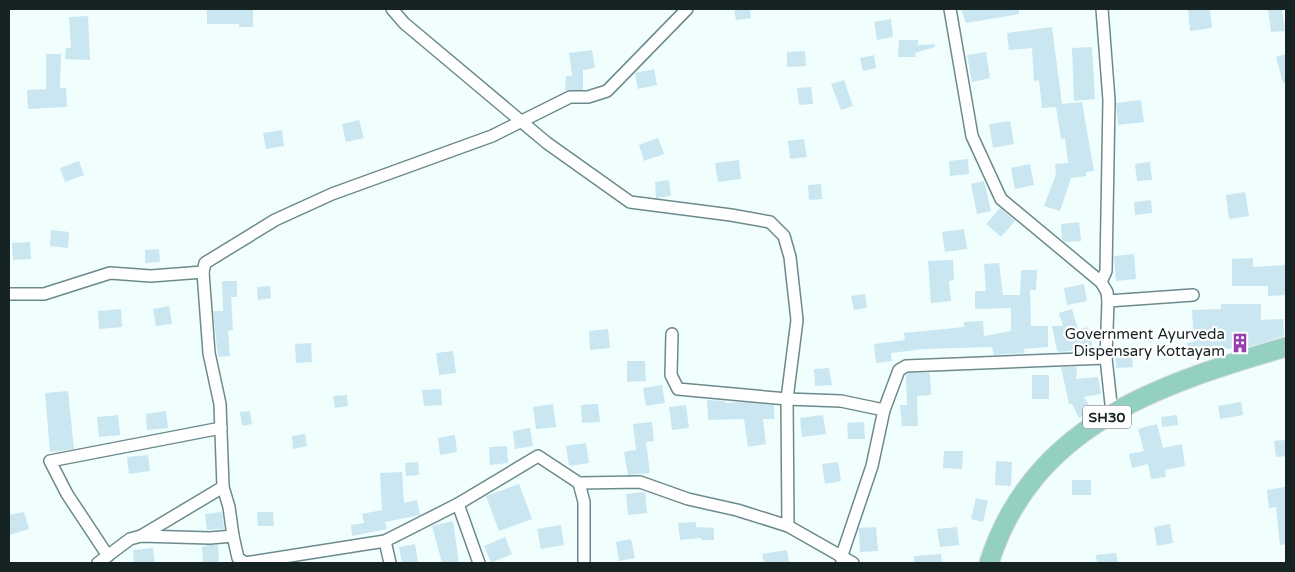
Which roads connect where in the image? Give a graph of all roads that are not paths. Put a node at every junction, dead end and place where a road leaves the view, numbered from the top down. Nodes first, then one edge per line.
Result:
1 (392, 9) edge
2 (687, 9) edge
3 (950, 9) edge
4 (1102, 9) edge
5 (522, 121) junction
6 (203, 272) junction
7 (1100, 282) junction
8 (9, 294) edge
9 (1192, 295) dead end
10 (1108, 301) junction
11 (672, 334) dead end
12 (1286, 347) edge
13 (1106, 358) junction
14 (787, 399) junction
15 (884, 410) junction
16 (1112, 413) junction
17 (221, 428) junction
18 (579, 483) junction
19 (223, 487) junction
20 (458, 504) junction
21 (788, 526) junction
22 (141, 536) junction
23 (233, 536) junction
24 (385, 541) junction
25 (108, 556) junction
26 (841, 558) junction
27 (237, 560) edge
28 (98, 563) edge
29 (390, 563) edge
30 (479, 563) edge
31 (584, 563) edge
32 (854, 563) edge
33 (989, 563) edge

1 - 5 street
2 - 5 street
3 - 7 street
4 - 7 street
5 - 6 street
5 - 14 street
6 - 8 street
6 - 17 street
7 - 10 street
9 - 10 street
10 - 13 street
11 - 14 street
12 - 16 main road, SH30
13 - 15 street
13 - 16 street
14 - 15 street
14 - 21 street
15 - 26 street
16 - 33 main road, SH30
17 - 19 street
17 - 25 street
18 - 20 street
18 - 21 street
18 - 31 street
19 - 22 street
19 - 23 street
20 - 24 street
20 - 30 street
21 - 26 street
22 - 23 street
22 - 25 street
23 - 27 street
24 - 27 street
24 - 29 street
25 - 28 street
26 - 32 street

